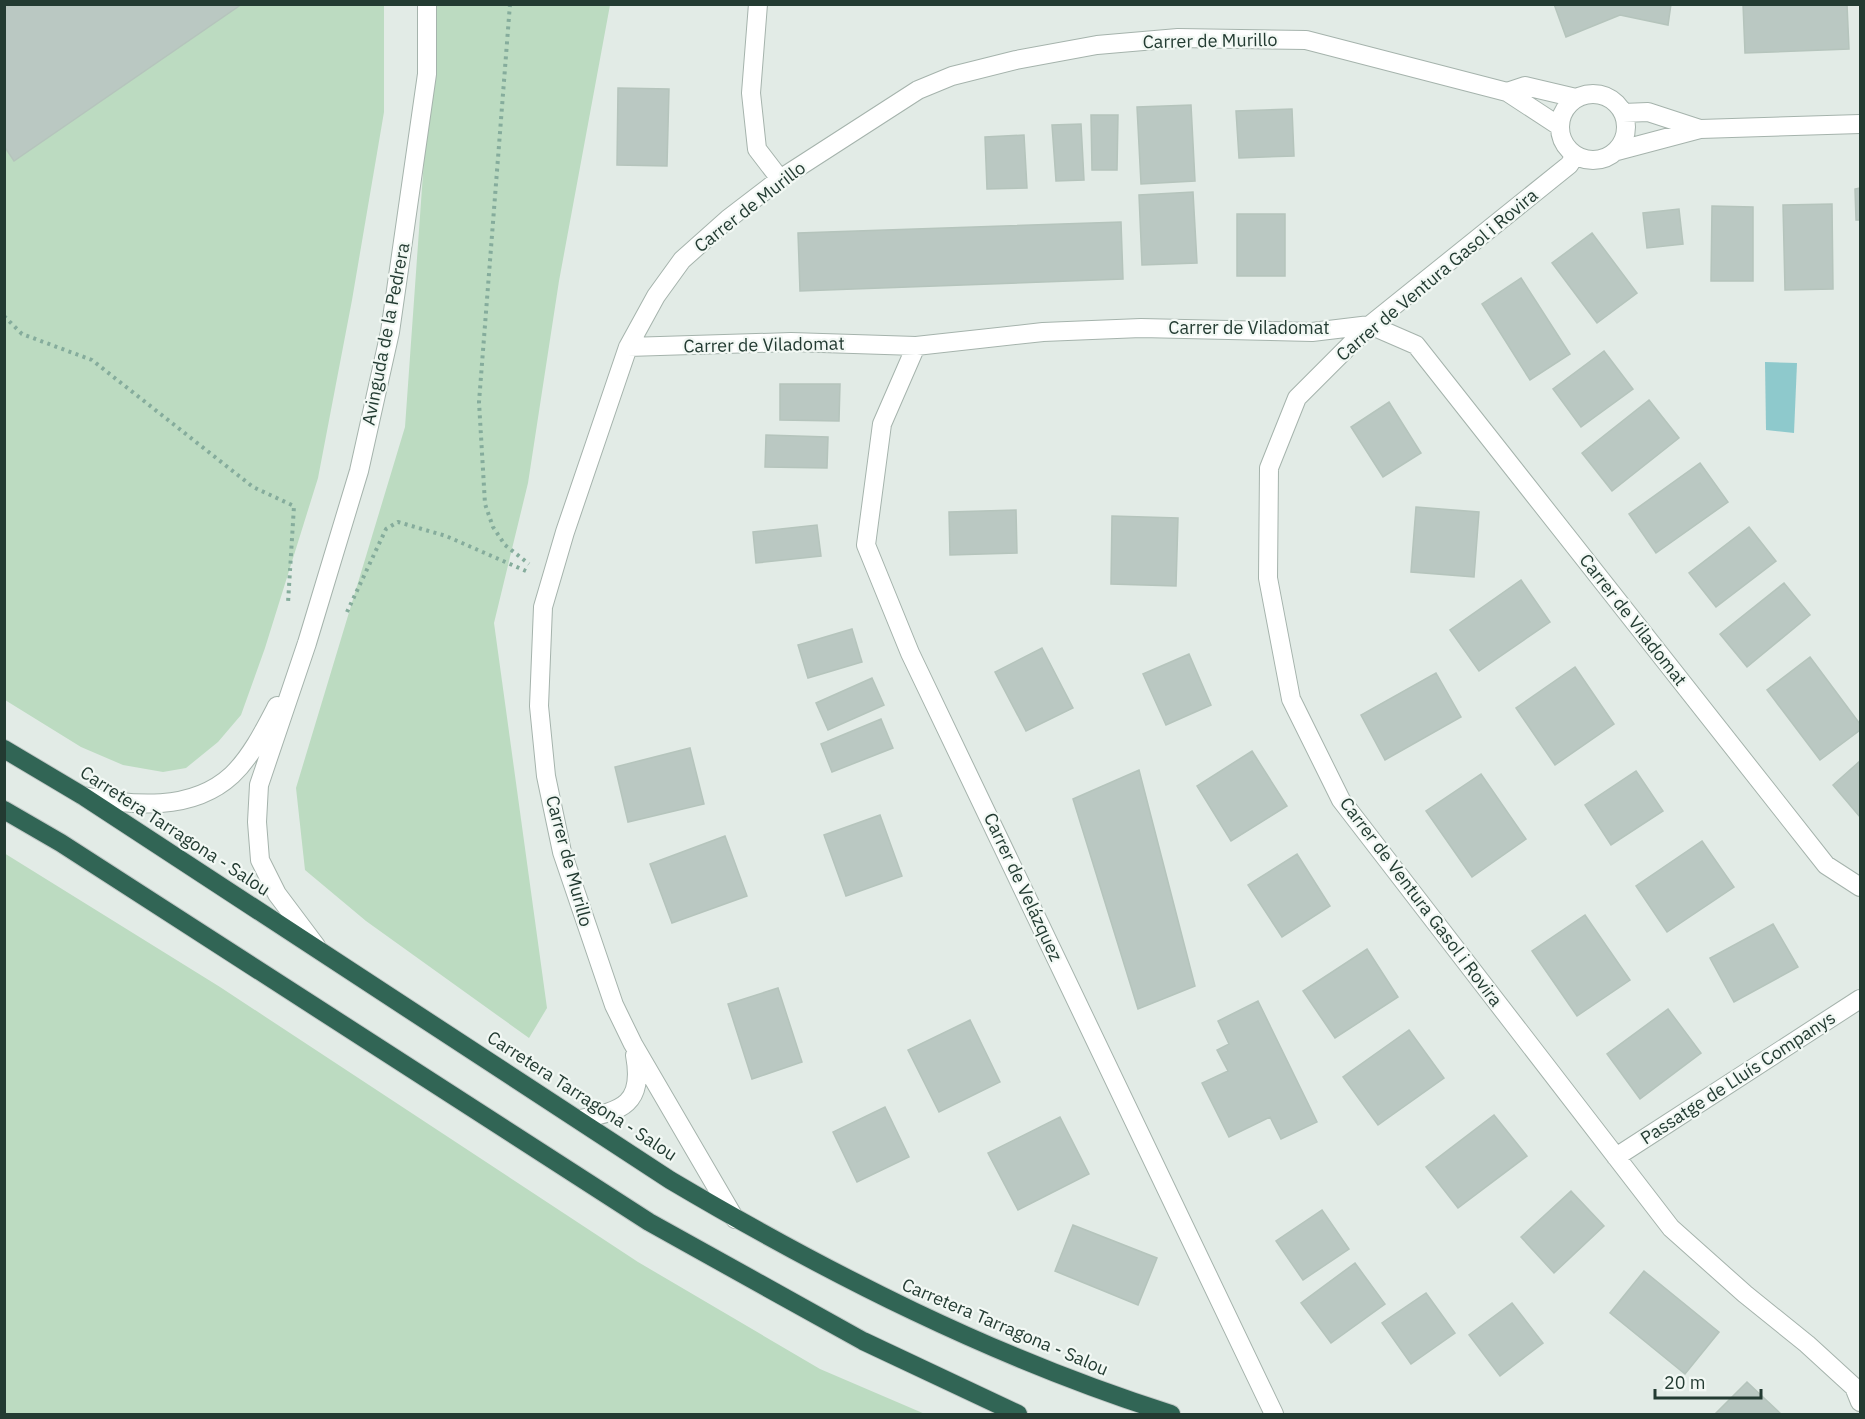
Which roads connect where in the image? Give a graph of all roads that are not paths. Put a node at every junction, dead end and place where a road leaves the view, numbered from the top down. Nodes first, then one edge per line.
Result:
1 (427, 4) edge
2 (758, 4) edge
3 (1507, 92) junction
4 (1576, 98) junction
5 (1623, 113) junction
6 (1860, 124) edge
7 (1559, 126) junction
8 (1700, 129) junction
9 (1617, 150) junction
10 (1575, 156) junction
11 (780, 180) junction
12 (1370, 325) junction
13 (916, 346) junction
14 (628, 347) junction
15 (302, 656) junction
16 (4, 748) edge
17 (83, 796) junction
18 (4, 810) edge
19 (1860, 887) edge
20 (316, 946) junction
21 (1860, 999) edge
22 (633, 1044) junction
23 (580, 1119) junction
24 (1616, 1156) junction
25 (735, 1218) junction
26 (988, 1402) junction
27 (1860, 1402) edge
28 (1008, 1414) edge
29 (1018, 1414) edge
30 (1171, 1414) edge
31 (1274, 1414) edge

1 - 15 street, Avinguda de la Pedrera
2 - 11 street
3 - 4 street, Carrer de Murillo
3 - 7 street, Carrer de Murillo
3 - 11 street, Carrer de Murillo
4 - 5 street
4 - 7 street
5 - 8 street
5 - 9 street
6 - 8 street
7 - 10 street
8 - 9 street
9 - 10 street
10 - 12 street, Carrer de Ventura Gasol i Rovira
11 - 14 street, Carrer de Murillo
12 - 13 street, Carrer de Viladomat
12 - 19 street, Carrer de Viladomat
12 - 24 street, Carrer de Ventura Gasol i Rovira
13 - 14 street, Carrer de Viladomat
13 - 31 street, Carrer de Velázquez
14 - 22 street, Carrer de Murillo
15 - 17 street, Avinguda de la Pedrera
15 - 20 street, Avinguda de la Pedrera
16 - 17 highway, Carretera Tarragona - Salou
17 - 20 highway, Carretera Tarragona - Salou
18 - 26 highway
20 - 23 highway, Carretera Tarragona - Salou
21 - 24 street, Passatge de Lluís Companys
22 - 23 street, Carrer de Murillo
22 - 25 street, Carrer de Murillo
23 - 25 highway, Carretera Tarragona - Salou
24 - 27 street, Carrer de Ventura Gasol i Rovira
25 - 30 highway, Carretera Tarragona - Salou
26 - 28 highway
26 - 29 highway

